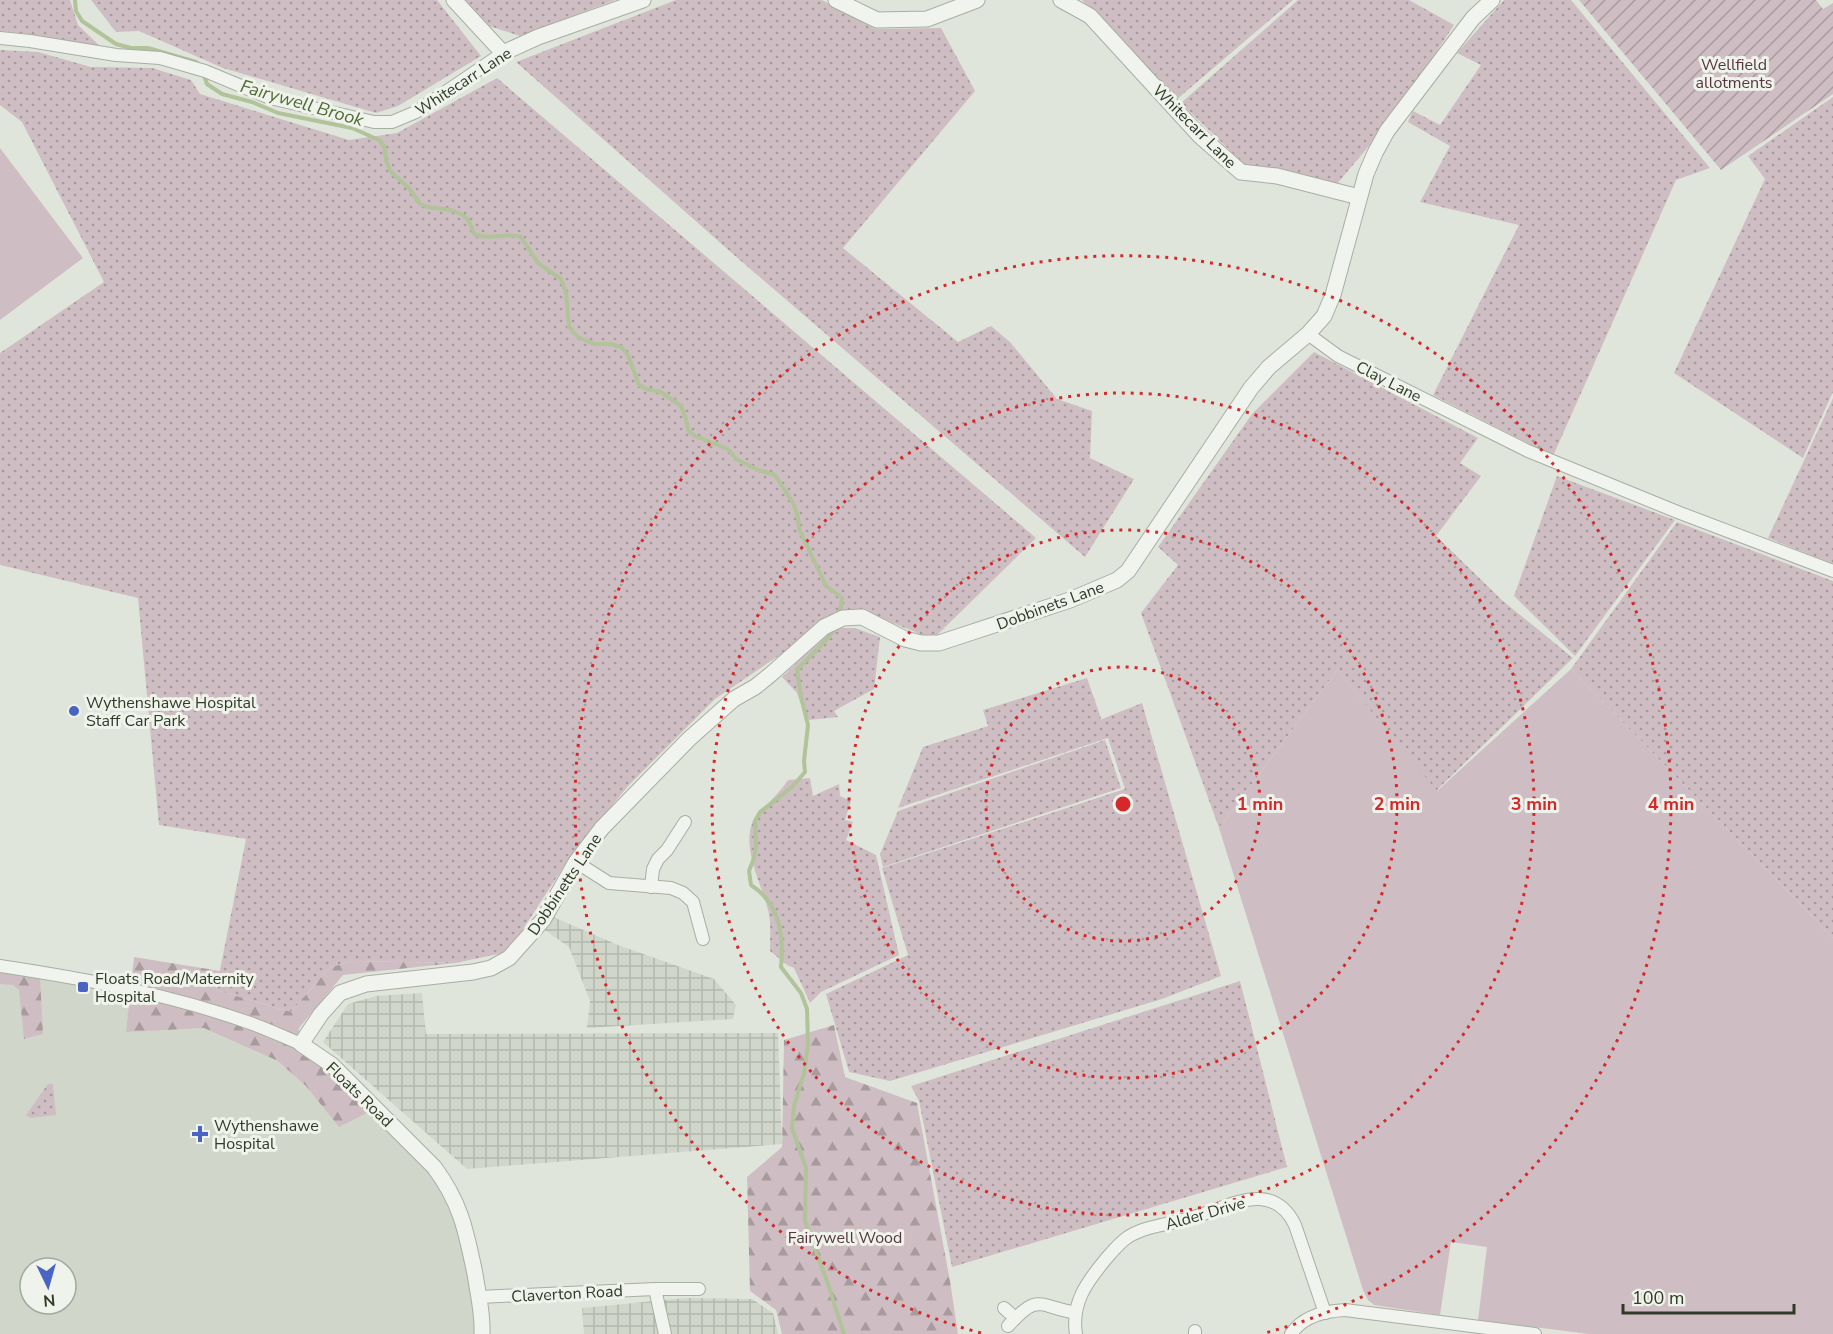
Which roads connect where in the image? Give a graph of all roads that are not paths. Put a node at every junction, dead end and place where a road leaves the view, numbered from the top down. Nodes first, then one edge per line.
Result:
1 (454, 0) edge
2 (643, 0) edge
3 (836, 0) edge
4 (977, 0) edge
5 (1061, 0) edge
6 (1492, 0) edge
7 (0, 38) edge
8 (503, 53) junction
9 (1359, 197) junction
10 (1308, 334) junction
11 (1833, 571) edge
12 (824, 627) joint
13 (685, 822) dead end
14 (576, 862) junction
15 (651, 887) junction
16 (703, 939) dead end
17 (0, 966) edge
18 (301, 1044) junction
19 (655, 1289) junction
20 (699, 1289) dead end
21 (479, 1297) junction
22 (1004, 1308) dead end
23 (1076, 1313) junction
24 (1325, 1313) junction
25 (1501, 1332) edge
26 (482, 1334) edge
27 (664, 1334) edge
28 (1076, 1334) edge
29 (1291, 1334) edge
30 (1535, 1334) edge

1 - 8 street
2 - 8 street, Whitecarr Lane
3 - 4 street
5 - 9 street, Whitecarr Lane
6 - 9 street
7 - 8 street, Whitecarr Lane
9 - 10 street
10 - 11 street, Clay Lane
10 - 12 street, Dobbinets Lane
12 - 14 street, Dobbinetts Lane
13 - 15 street
14 - 15 street
14 - 18 street, Dobbinetts Lane
15 - 16 street
17 - 18 street, Floats Road
18 - 21 street, Floats Road
19 - 20 street, Claverton Road
19 - 21 street, Claverton Road
19 - 27 street
21 - 26 street, Floats Road
22 - 23 street
23 - 24 street, Alder Drive
23 - 28 street, Alder Drive
24 - 25 street
24 - 29 street
25 - 30 street

